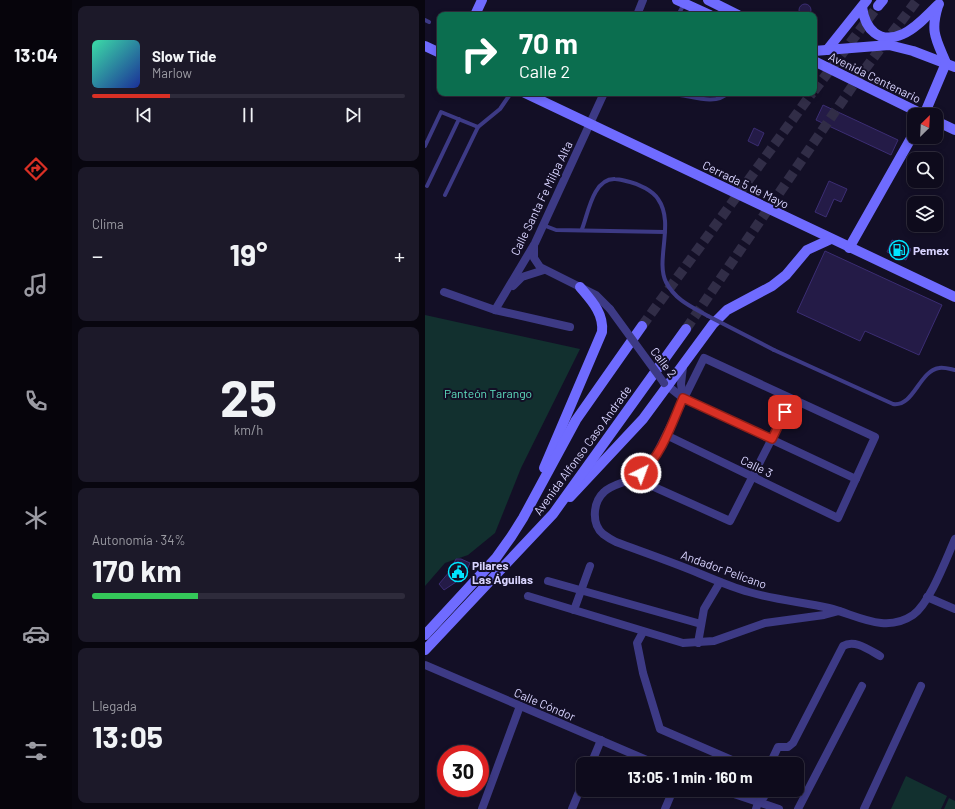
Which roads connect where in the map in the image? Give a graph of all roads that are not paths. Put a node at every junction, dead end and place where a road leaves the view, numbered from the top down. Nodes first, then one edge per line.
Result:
1 (482, 0) edge
2 (643, 0) edge
3 (707, 0) edge
4 (681, 2) edge
5 (940, 2) edge
6 (865, 4) edge
7 (476, 12) edge
8 (638, 12) edge
9 (679, 12) edge
10 (703, 12) edge
11 (732, 12) edge
12 (425, 46) edge
13 (827, 50) junction
14 (817, 51) edge
15 (437, 52) edge
16 (817, 62) edge
17 (950, 65) edge
18 (509, 96) edge
19 (531, 96) edge
20 (603, 96) edge
21 (688, 96) edge
22 (724, 96) edge
23 (910, 108) edge
24 (928, 108) edge
25 (459, 119) junction
26 (591, 124) junction
27 (943, 124) edge
28 (478, 127) junction
29 (955, 130) edge
30 (908, 144) edge
31 (425, 146) edge
32 (427, 186) dead end
33 (445, 195) dead end
34 (543, 225) junction
35 (582, 229) junction
36 (665, 232) junction
37 (831, 239) junction
38 (535, 243) junction
39 (849, 248) junction
40 (544, 270) junction
41 (580, 287) junction
42 (445, 292) dead end
43 (955, 297) edge
44 (500, 300) junction
45 (495, 310) junction
46 (642, 326) tunnel mouth
47 (570, 327) dead end
48 (686, 329) tunnel mouth
49 (683, 367) junction
50 (955, 370) edge
51 (666, 385) junction
52 (683, 398) junction
53 (792, 399) junction
54 (666, 435) junction
55 (772, 439) junction
56 (752, 477) junction
57 (635, 478) junction
58 (856, 479) junction
59 (525, 514) junction
60 (553, 514) junction
61 (955, 539) edge
62 (951, 558) edge
63 (590, 566) dead end
64 (548, 581) dead end
65 (720, 582) junction
66 (580, 589) junction
67 (528, 596) dead end
68 (927, 597) junction
69 (955, 609) edge
70 (573, 610) junction
71 (840, 611) junction
72 (701, 624) junction
73 (643, 632) junction
74 (425, 635) edge
75 (698, 643) junction
76 (425, 650) edge
77 (880, 656) dead end
78 (425, 665) edge
79 (862, 686) dead end
80 (921, 686) dead end
81 (520, 706) junction
82 (601, 740) junction
83 (594, 757) edge
84 (640, 757) edge
85 (725, 757) edge
86 (773, 757) edge
87 (577, 797) edge
88 (670, 797) edge
89 (737, 797) edge
90 (763, 797) edge
91 (768, 797) edge
92 (757, 806) edge
93 (776, 808) edge
94 (482, 809) edge
95 (572, 809) edge
96 (665, 809) edge
97 (798, 809) edge
98 (864, 809) edge

1 - 7 main road
2 - 8 street
3 - 11 main road
4 - 9 lane
4 - 10 main road
5 - 6 main road
5 - 17 main road
6 - 13 main road
12 - 15 main road
13 - 14 main road
13 - 17 main road
16 - 23 main road, Avenida Centenario
17 - 24 main road
18 - 28 lane
19 - 26 main road, Cerrada 5 de Mayo
20 - 26 street, Calle Santa Fe Milpa Alta
21 - 22 lane
25 - 28 lane
25 - 31 lane
25 - 32 lane
26 - 34 street, Calle Santa Fe Milpa Alta
26 - 37 main road, Cerrada 5 de Mayo
27 - 29 main road
28 - 33 lane
30 - 39 main road
34 - 35 lane
34 - 38 street, Calle Santa Fe Milpa Alta
35 - 36 lane
35 - 36 lane
36 - 50 lane, bridge
37 - 39 main road, Cerrada 5 de Mayo
37 - 49 main road
38 - 40 street
38 - 44 street, Calle Santa Fe Milpa Alta
39 - 43 main road, Cerrada 5 de Mayo
40 - 41 street, Calle 2
40 - 44 street
41 - 51 street, Calle 2, bridge
41 - 59 main road
42 - 45 street
44 - 45 street, Calle Santa Fe Milpa Alta
45 - 47 street
46 - 59 main road, Avenida Alfonso Caso Andrade
48 - 60 main road, Avenida Alfonso Caso Andrade
49 - 51 main road
49 - 52 street
51 - 52 street, Calle 2
51 - 60 main road
52 - 53 street
52 - 54 street
52 - 55 street, Calle 2
53 - 55 street
53 - 58 street
54 - 56 street, Calle 3
54 - 57 street
55 - 56 street
55 - 58 street, Calle 2
56 - 57 street
56 - 58 street, Calle 3
57 - 65 street, Andador Pelícano
59 - 74 main road, Avenida Alfonso Caso Andrade
60 - 76 main road, Avenida Alfonso Caso Andrade
61 - 62 street, Andador Pelícano
62 - 68 street, Andador Pelícano
63 - 66 street
64 - 66 street
65 - 71 street, Andador Pelícano
65 - 72 street
66 - 70 street
66 - 72 street
67 - 70 street
68 - 69 street
68 - 71 street, Andador Pelícano
70 - 73 street
71 - 75 street
72 - 75 street
73 - 75 street
73 - 85 street
77 - 86 street
78 - 81 street, Calle Cóndor
79 - 97 street
80 - 98 street
81 - 82 street, Calle Cóndor
81 - 94 street
82 - 83 street
82 - 84 street, Calle Cóndor
87 - 95 street
88 - 96 street
89 - 92 street
90 - 92 street
91 - 93 street
92 - 93 street

